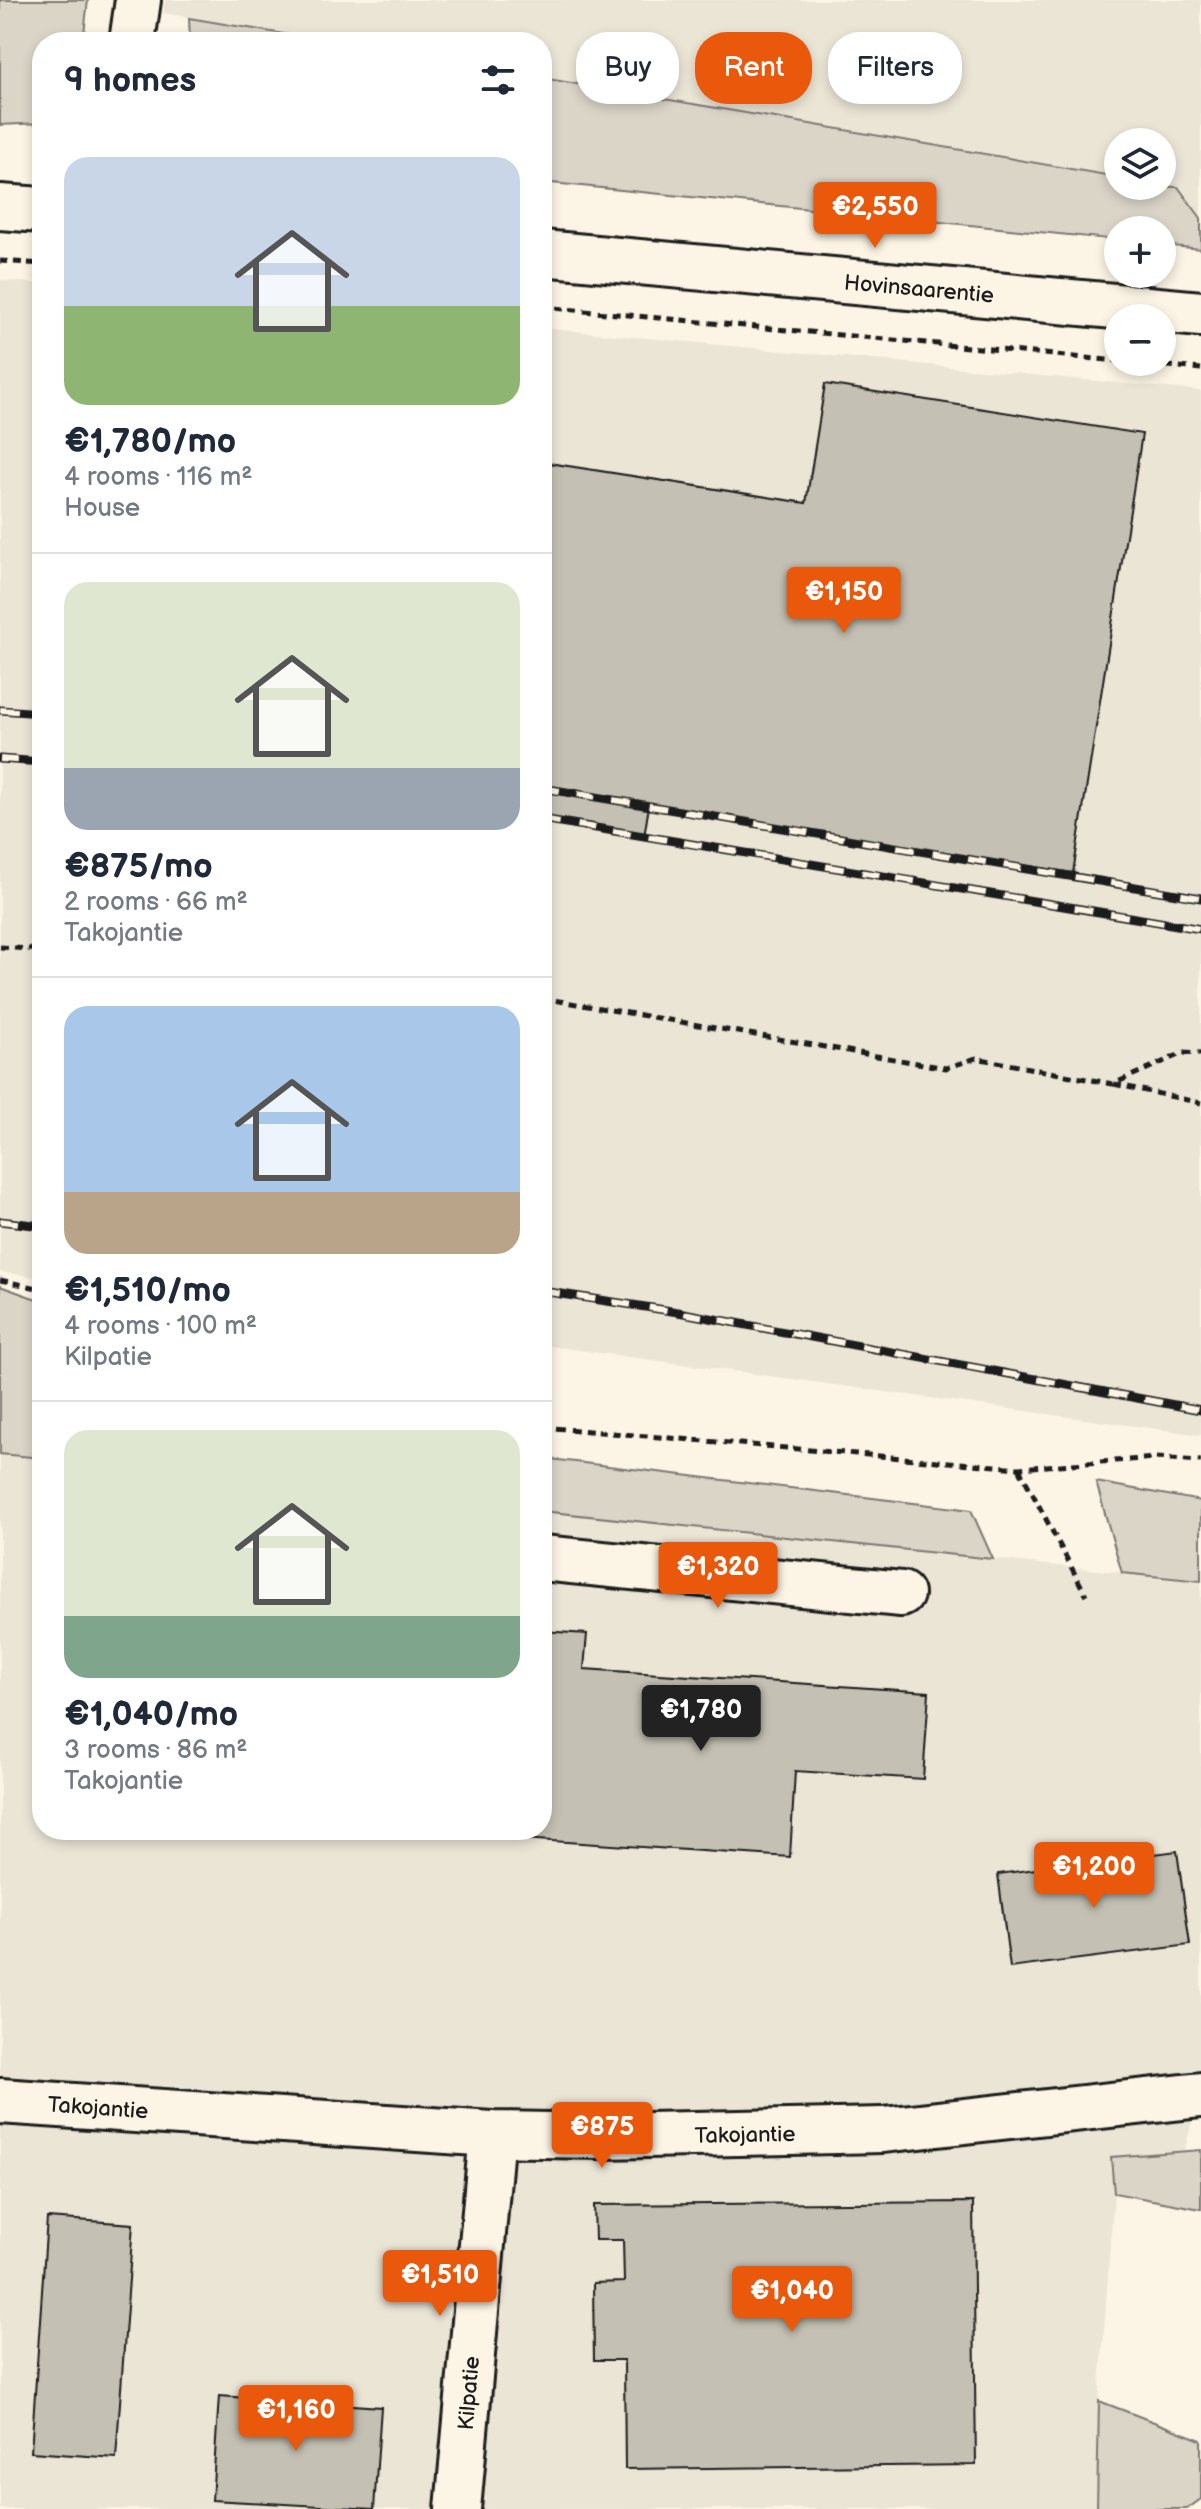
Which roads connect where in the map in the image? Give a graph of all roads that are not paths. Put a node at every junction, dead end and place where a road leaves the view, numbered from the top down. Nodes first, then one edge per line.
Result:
1 (138, 0) edge
2 (133, 32) edge
3 (0, 207) edge
4 (32, 209) edge
5 (552, 254) edge
6 (1201, 314) edge
7 (552, 1559) edge
8 (901, 1594) dead end
9 (1201, 2095) edge
10 (0, 2101) edge
11 (492, 2134) junction
12 (458, 2509) edge

1 - 2 street
3 - 4 street
5 - 6 street, Hovinsaarentie
7 - 8 street
9 - 11 street, Takojantie
10 - 11 street, Takojantie
11 - 12 street, Kilpatie

